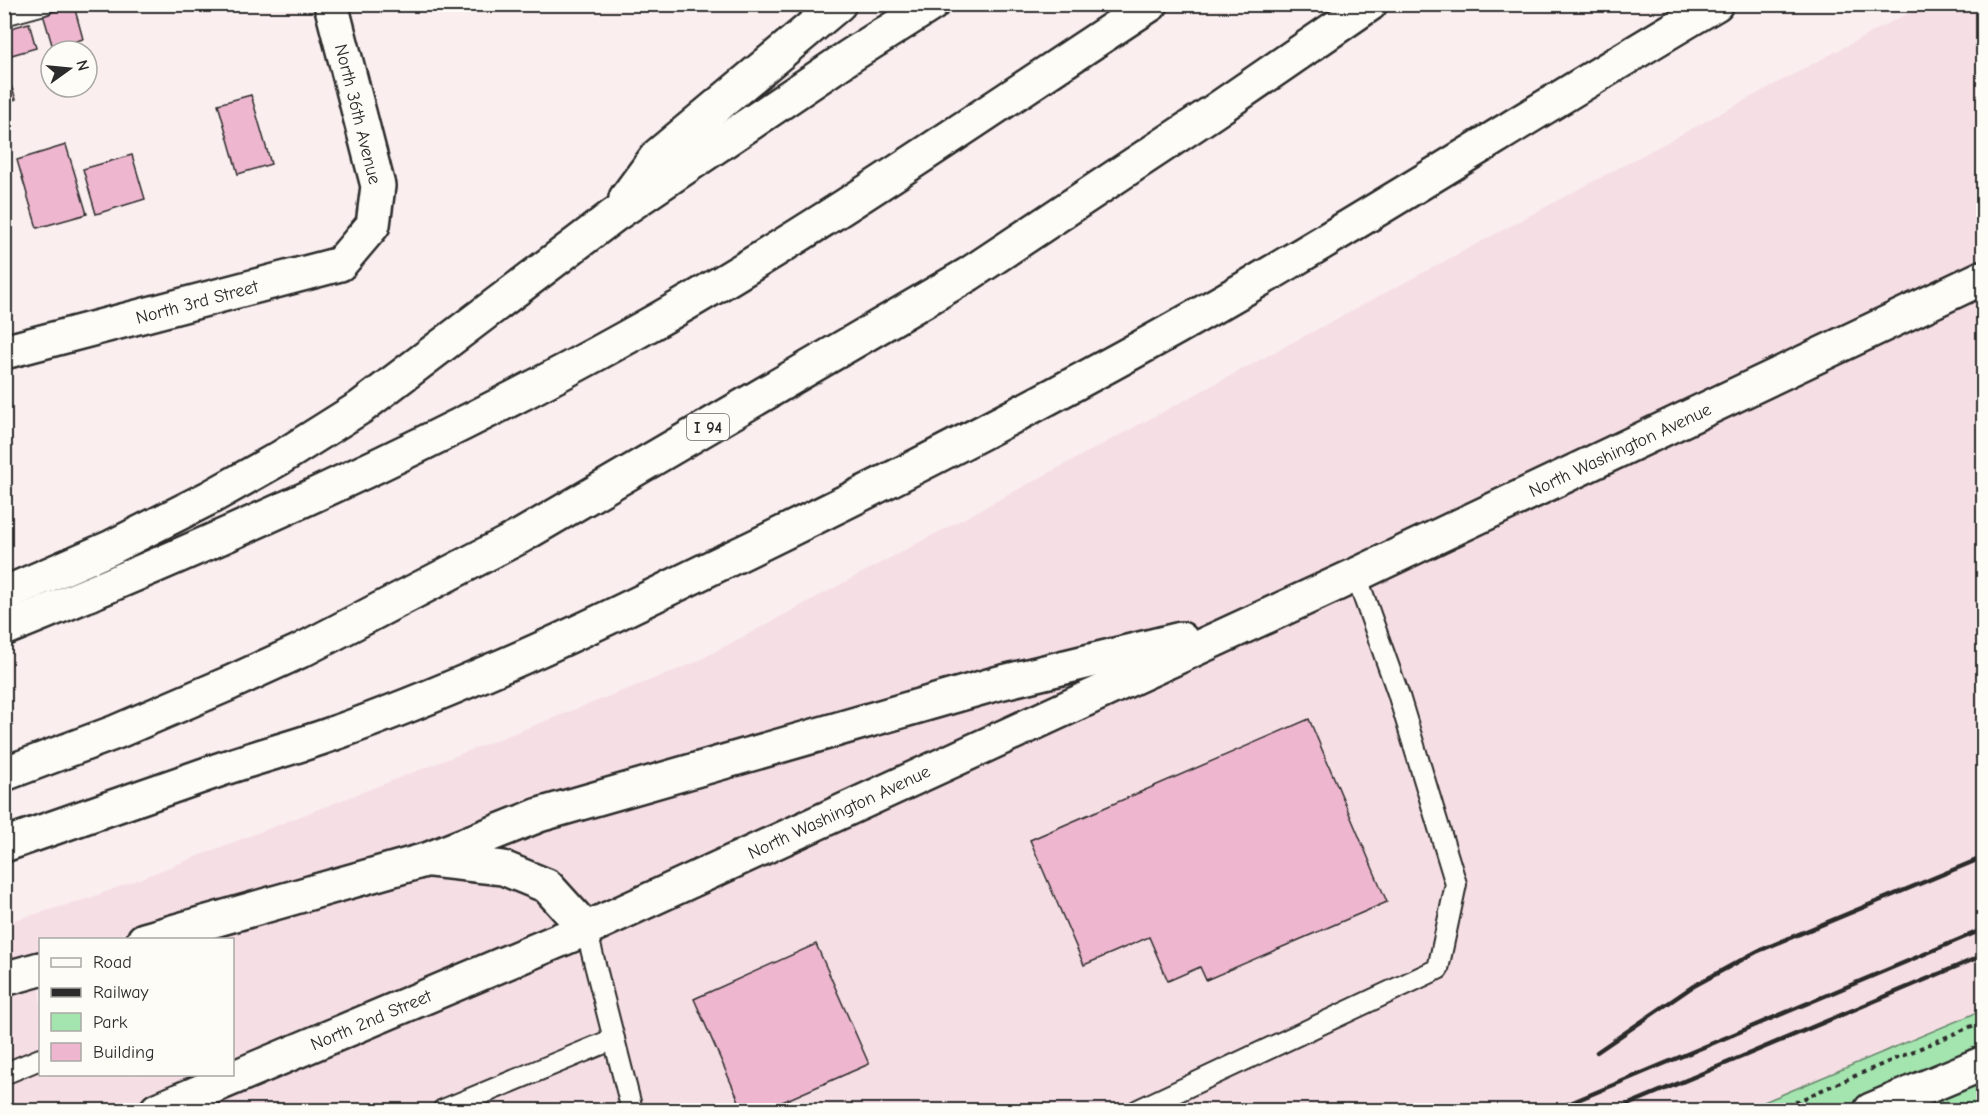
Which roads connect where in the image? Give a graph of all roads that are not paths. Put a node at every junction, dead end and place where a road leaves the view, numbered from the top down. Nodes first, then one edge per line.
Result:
1 (44, 4) edge
2 (331, 4) edge
3 (839, 4) edge
4 (932, 4) edge
5 (1151, 4) edge
6 (1370, 4) edge
7 (1716, 4) edge
8 (4, 15) edge
9 (613, 216) junction
10 (373, 225) joint
11 (1983, 277) edge
12 (4, 352) edge
13 (1356, 575) junction
14 (4, 594) edge
15 (1255, 621) junction
16 (4, 629) edge
17 (4, 774) edge
18 (4, 845) edge
19 (429, 860) junction
20 (586, 929) junction
21 (148, 938) edge
22 (39, 969) edge
23 (4, 979) edge
24 (614, 1039) junction
25 (39, 1059) edge
26 (1983, 1063) edge
27 (4, 1074) edge
28 (157, 1110) edge
29 (443, 1110) edge
30 (632, 1110) edge
31 (1138, 1110) edge
32 (1871, 1110) edge

1 - 8 lane
2 - 10 main road, North 36th Avenue
3 - 9 main road
4 - 9 main road
5 - 16 main road
6 - 17 main road, I 94
7 - 18 main road
9 - 14 main road
10 - 12 main road, North 3rd Street
11 - 13 main road, North Washington Avenue
13 - 15 main road, North Washington Avenue
13 - 31 lane
15 - 19 main road, North Washington Avenue
15 - 20 main road, North Washington Avenue
19 - 20 main road, North Washington Avenue
19 - 21 main road, North Washington Avenue
20 - 24 lane
20 - 28 main road, North 2nd Street
22 - 23 main road
24 - 29 lane
24 - 30 lane
25 - 27 lane
26 - 32 main road

